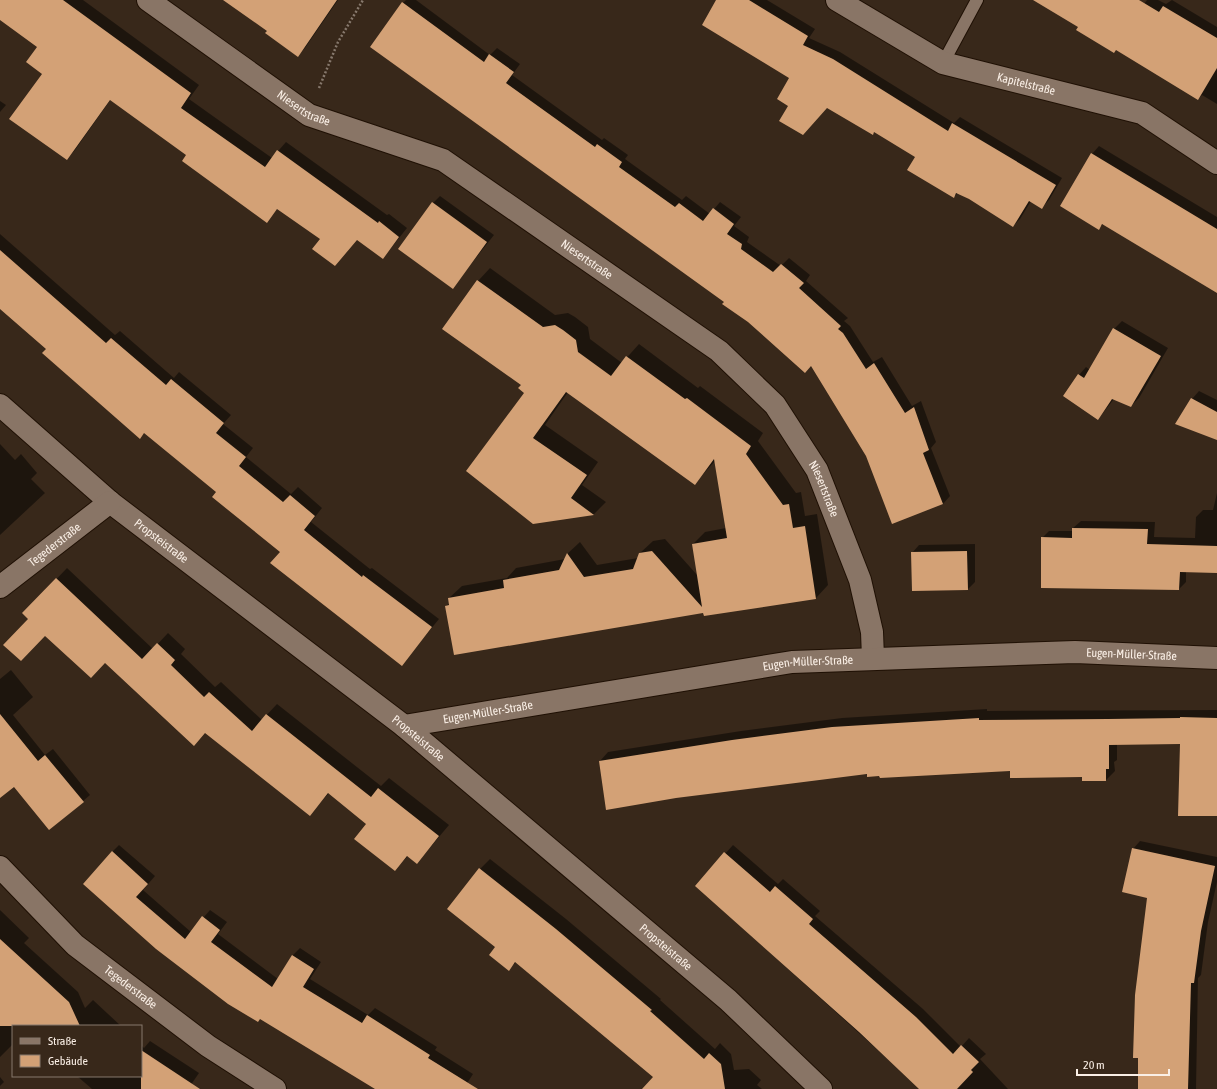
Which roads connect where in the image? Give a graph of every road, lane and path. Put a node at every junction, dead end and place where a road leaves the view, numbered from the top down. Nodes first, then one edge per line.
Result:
1 (148, 0) edge
2 (363, 0) edge
3 (837, 0) edge
4 (977, 0) edge
5 (943, 63) junction
6 (309, 115) junction
7 (1217, 163) edge
8 (0, 406) edge
9 (110, 502) junction
10 (0, 587) edge
11 (873, 658) junction
12 (1217, 658) edge
13 (404, 726) junction
14 (0, 867) edge
15 (276, 1089) edge
16 (821, 1089) edge

1 - 6 street, Niesertstraße
2 - 6 path
3 - 5 street, Kapitelstraße
4 - 5 lane
5 - 7 street, Kapitelstraße
6 - 11 street, Niesertstraße
8 - 9 street, Propsteistraße
9 - 10 street, Tegederstraße
9 - 13 street, Propsteistraße
11 - 12 street, Eugen-Müller-Straße
11 - 13 street, Eugen-Müller-Straße
13 - 16 street, Propsteistraße
14 - 15 street, Tegederstraße

